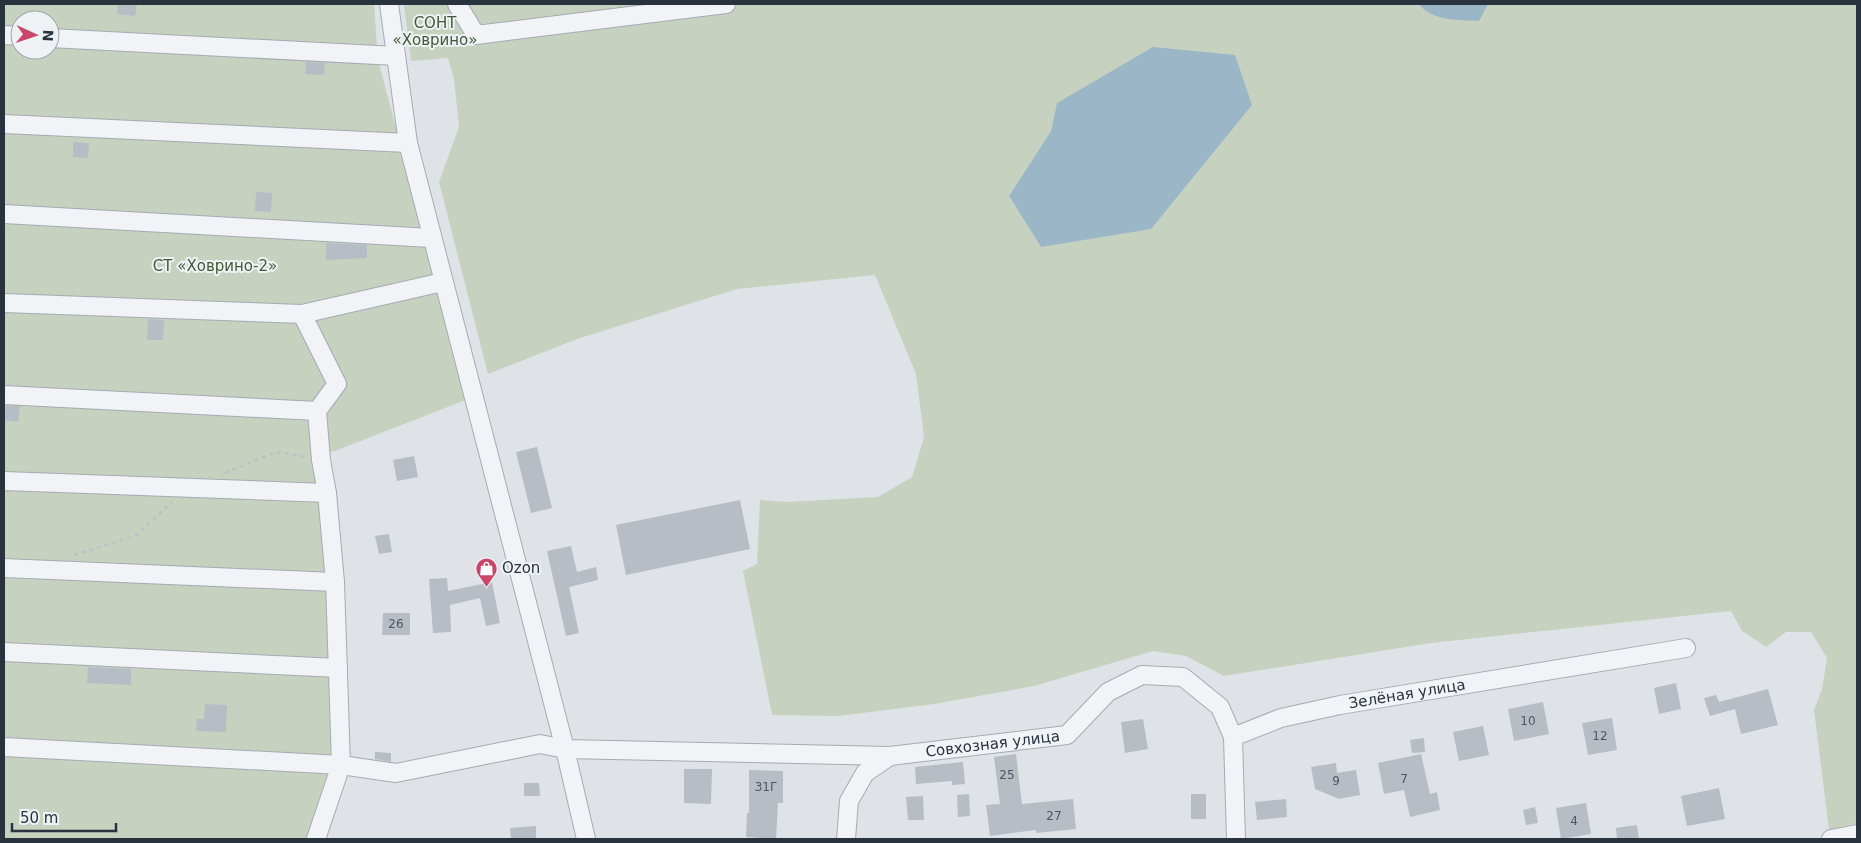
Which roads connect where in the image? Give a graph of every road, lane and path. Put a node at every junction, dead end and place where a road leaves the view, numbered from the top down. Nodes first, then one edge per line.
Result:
1 (389, 4) edge
2 (457, 4) edge
3 (726, 4) edge
4 (60, 39) edge
5 (396, 56) junction
6 (4, 124) edge
7 (408, 143) junction
8 (4, 214) edge
9 (432, 238) junction
10 (443, 282) junction
11 (4, 303) edge
12 (302, 314) junction
13 (4, 395) edge
14 (317, 411) junction
15 (321, 460) junction
16 (223, 474) dead end
17 (4, 481) edge
18 (188, 488) junction
19 (327, 494) junction
20 (73, 555) dead end
21 (4, 568) edge
22 (335, 582) junction
23 (1686, 648) dead end
24 (4, 652) edge
25 (338, 668) junction
26 (1234, 737) junction
27 (4, 747) edge
28 (565, 749) junction
29 (890, 756) junction
30 (341, 765) junction
31 (1857, 834) edge
32 (316, 839) edge
33 (586, 839) edge
34 (846, 839) edge
35 (1236, 839) edge
36 (1831, 839) edge

1 - 5 street
2 - 3 street
4 - 5 street
5 - 7 street
6 - 7 street
7 - 9 street
8 - 9 street
9 - 10 street
10 - 12 street
10 - 28 street
11 - 12 street
12 - 14 street
13 - 14 street
14 - 15 street
15 - 16 path
15 - 19 street
17 - 18 street
18 - 19 street
18 - 20 path
19 - 22 street
21 - 22 street
22 - 25 street
23 - 26 street, Зелёная улица
24 - 25 street
25 - 30 street
26 - 29 street, Совхозная улица
26 - 35 street
27 - 30 street
28 - 29 street
28 - 30 street
28 - 33 street
29 - 34 street, Совхозная улица
30 - 32 street
31 - 36 street

